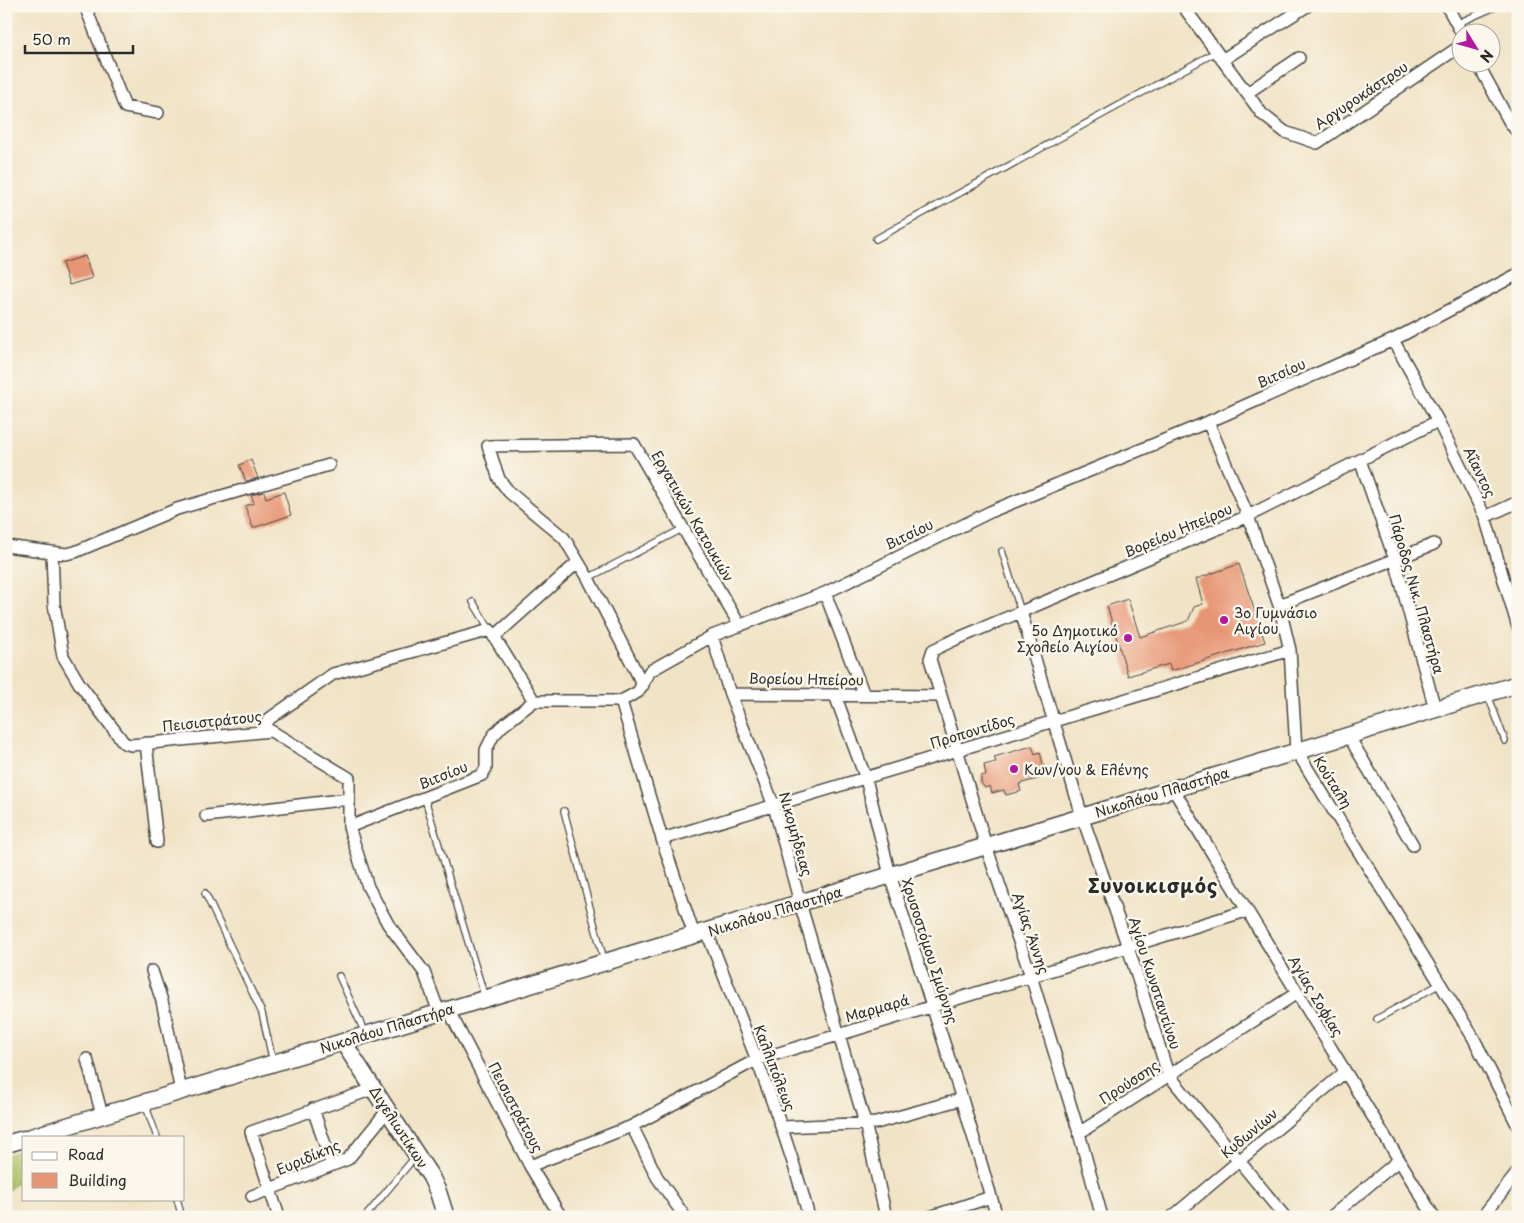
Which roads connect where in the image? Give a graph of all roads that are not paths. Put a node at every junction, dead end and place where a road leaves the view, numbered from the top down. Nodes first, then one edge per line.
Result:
1 (85, 6) edge
2 (1183, 6) edge
3 (1307, 6) edge
4 (1447, 6) edge
5 (1497, 6) edge
6 (1455, 22) edge
7 (1471, 22) edge
8 (1452, 52) edge
9 (1219, 56) junction
10 (1299, 58) dead end
11 (1482, 72) edge
12 (1247, 93) junction
13 (158, 113) dead end
14 (1518, 133) edge
15 (876, 239) dead end
16 (1518, 274) edge
17 (1393, 340) junction
18 (1438, 421) junction
19 (1208, 422) junction
20 (1360, 460) junction
21 (329, 464) dead end
22 (1518, 502) edge
23 (1248, 516) junction
24 (1485, 517) junction
25 (684, 528) junction
26 (1434, 544) dead end
27 (6, 546) edge
28 (52, 552) junction
29 (1002, 552) dead end
30 (1395, 560) junction
31 (578, 562) junction
32 (588, 578) junction
33 (825, 593) junction
34 (473, 602) dead end
35 (1279, 605) junction
36 (1021, 612) junction
37 (740, 626) junction
38 (1518, 627) edge
39 (492, 633) junction
40 (712, 636) junction
41 (1290, 650) junction
42 (930, 659) joint
43 (1518, 684) edge
44 (643, 685) junction
45 (1487, 693) junction
46 (730, 694) junction
47 (835, 695) junction
48 (864, 695) junction
49 (941, 696) junction
50 (534, 701) junction
51 (621, 701) junction
52 (1435, 709) junction
53 (1054, 722) junction
54 (263, 730) junction
55 (1348, 735) junction
56 (1505, 741) dead end
57 (146, 743) junction
58 (957, 750) junction
59 (1296, 750) junction
60 (866, 779) junction
61 (1173, 789) junction
62 (349, 799) junction
63 (425, 799) junction
64 (774, 806) junction
65 (564, 811) dead end
66 (206, 816) dead end
67 (1082, 816) junction
68 (349, 828) junction
69 (662, 839) junction
70 (158, 842) dead end
71 (1413, 845) dead end
72 (986, 846) junction
73 (890, 875) junction
74 (205, 893) dead end
75 (800, 903) junction
76 (1246, 911) junction
77 (700, 933) junction
78 (1128, 946) junction
79 (605, 962) junction
80 (152, 971) dead end
81 (339, 976) dead end
82 (1031, 976) junction
83 (1440, 984) junction
84 (1297, 993) junction
85 (485, 998) junction
86 (933, 1007) junction
87 (444, 1011) junction
88 (1377, 1018) dead end
89 (366, 1034) junction
90 (838, 1034) junction
91 (343, 1042) junction
92 (87, 1059) dead end
93 (756, 1060) junction
94 (273, 1063) junction
95 (1345, 1072) junction
96 (1168, 1074) junction
97 (373, 1089) junction
98 (180, 1091) junction
99 (962, 1099) junction
100 (144, 1102) junction
101 (314, 1110) junction
102 (387, 1110) junction
103 (102, 1115) junction
104 (865, 1123) junction
105 (632, 1126) junction
106 (1518, 1126) edge
107 (782, 1127) junction
108 (1079, 1133) junction
109 (34, 1136) edge
110 (157, 1136) edge
111 (22, 1140) edge
112 (6, 1144) edge
113 (417, 1155) junction
114 (1399, 1160) junction
115 (1238, 1162) junction
116 (332, 1165) junction
117 (530, 1166) junction
118 (1518, 1172) edge
119 (270, 1189) junction
120 (252, 1196) dead end
121 (991, 1197) junction
122 (177, 1200) edge
123 (180, 1210) dead end
124 (6, 1214) edge
125 (14, 1217) edge
126 (279, 1217) edge
127 (365, 1217) edge
128 (446, 1217) edge
129 (561, 1217) edge
130 (685, 1217) edge
131 (809, 1217) edge
132 (886, 1217) edge
133 (930, 1217) edge
134 (998, 1217) edge
135 (1102, 1217) edge
136 (1172, 1217) edge
137 (1284, 1217) edge
138 (1331, 1217) edge
139 (1434, 1217) edge
140 (1482, 1217) edge

1 - 13 street
2 - 9 street, Αργυροκάστρου
3 - 9 street
4 - 6 street
5 - 7 lane
8 - 12 street, Αργυροκάστρου
9 - 12 street, Αργυροκάστρου
9 - 15 lane
10 - 12 street
11 - 14 street
16 - 17 street, Βιτσίου
17 - 18 street, Αΐαντος
17 - 19 street, Βιτσίου
18 - 20 street, Βορείου Ηπείρου
18 - 24 street, Αΐαντος
19 - 23 street, Κούταλη
19 - 33 street, Βιτσίου
20 - 23 street, Βορείου Ηπείρου
20 - 30 street, Πάροδος Νικ. Πλαστήρα
21 - 28 street
22 - 24 street
23 - 35 street, Κούταλη
23 - 36 street, Βορείου Ηπείρου
24 - 38 street, Αΐαντος
25 - 31 street, Εργατικών Κατοικιών
25 - 32 lane
25 - 37 street, Εργατικών Κατοικιών
26 - 30 street
27 - 28 street
28 - 57 street, Πεισιστράτους
29 - 36 lane
30 - 35 street
30 - 52 street, Πάροδος Νικ. Πλαστήρα
31 - 32 street
31 - 39 street
32 - 44 street
33 - 37 street, Βιτσίου
33 - 48 street
34 - 39 lane
35 - 41 street, Κούταλη
36 - 42 street, Βορείου Ηπείρου
36 - 53 street, Αγίου Κωνσταντίνου
37 - 40 street, Βιτσίου
39 - 50 street
39 - 54 street
40 - 44 street, Βιτσίου
40 - 46 street, Νικομήδειας
41 - 53 street, Προποντίδος
41 - 59 street, Κούταλη
42 - 49 street, Αγίας Άννης
43 - 45 main road, Νικολάου Πλαστήρα
44 - 51 street, Βιτσίου
45 - 52 main road, Νικολάου Πλαστήρα
45 - 56 lane
46 - 47 street, Βορείου Ηπείρου
46 - 64 street, Νικομήδειας
47 - 48 street, Βορείου Ηπείρου
47 - 60 street, Χρυσοστόμου Σμύρνης
48 - 49 street, Βορείου Ηπείρου
49 - 58 street, Αγίας Άννης
50 - 51 street
50 - 63 street, Βιτσίου
51 - 69 street, Καλλιπόλεως
52 - 55 main road, Νικολάου Πλαστήρα
53 - 58 street, Προποντίδος
53 - 67 street, Αγίου Κωνσταντίνου
54 - 57 street, Πεισιστράτους
54 - 62 street, Πεισιστράτους
55 - 59 main road, Νικολάου Πλαστήρα
55 - 71 street
57 - 70 street
58 - 60 street, Προποντίδος
58 - 72 street, Αγίας Άννης
59 - 61 main road, Νικολάου Πλαστήρα
59 - 83 street, Κούταλη
60 - 64 street, Προποντίδος
60 - 73 street, Χρυσοστόμου Σμύρνης
61 - 67 main road, Νικολάου Πλαστήρα
61 - 76 street, Αγίας Σοφίας
62 - 66 street
62 - 68 street, Πεισιστράτους
63 - 68 street, Βιτσίου
63 - 85 lane
64 - 69 street, Προποντίδος
64 - 75 street, Νικομήδειας
65 - 79 lane
67 - 72 main road, Νικολάου Πλαστήρα
67 - 78 street, Αγίου Κωνσταντίνου
68 - 87 street, Πεισιστράτους
69 - 77 street, Καλλιπόλεως
72 - 73 main road, Νικολάου Πλαστήρα
72 - 82 street, Αγίας Άννης
73 - 75 main road, Νικολάου Πλαστήρα
73 - 86 street, Χρυσοστόμου Σμύρνης
74 - 94 lane
75 - 77 main road, Νικολάου Πλαστήρα
75 - 90 street, Νικομήδειας
76 - 78 street, Μαρμαρά
76 - 84 street, Αγίας Σοφίας
77 - 79 main road, Νικολάου Πλαστήρα
77 - 93 street, Καλλιπόλεως
78 - 82 street, Μαρμαρά
78 - 96 street, Αγίου Κωνσταντίνου
79 - 85 main road, Νικολάου Πλαστήρα
80 - 98 street
81 - 89 lane
82 - 86 street, Μαρμαρά
82 - 108 street, Αγίας Άννης
83 - 88 lane
83 - 106 street, Κούταλη
84 - 95 street, Αγίας Σοφίας
84 - 96 street, Προύσσης
85 - 87 main road, Νικολάου Πλαστήρα
86 - 90 street, Μαρμαρά
86 - 99 street, Χρυσοστόμου Σμύρνης
87 - 89 main road, Νικολάου Πλαστήρα
87 - 117 street, Πεισιστράτους
89 - 91 main road, Νικολάου Πλαστήρα
90 - 93 street, Μαρμαρά
90 - 104 street, Νικομήδειας
91 - 94 main road, Νικολάου Πλαστήρα
91 - 97 main road, Διγελιωτίκων
92 - 103 street
93 - 105 street, Μαρμαρά
93 - 107 street, Καλλιπόλεως
94 - 98 main road, Νικολάου Πλαστήρα
95 - 114 street, Αγίας Σοφίας
95 - 115 street, Κυδωνίων
96 - 108 street, Προύσσης
96 - 115 street, Αγίου Κωνσταντίνου
97 - 101 street
97 - 102 main road, Διγελιωτίκων
98 - 100 main road, Νικολάου Πλαστήρα
99 - 104 street
99 - 121 street, Χρυσοστόμου Σμύρνης
100 - 103 main road, Νικολάου Πλαστήρα
100 - 110 lane
101 - 116 street
101 - 119 street
102 - 113 main road, Διγελιωτίκων
102 - 116 street, Ευριδίκης
103 - 109 main road, Νικολάου Πλαστήρα
104 - 107 street
104 - 132 street, Νικομήδειας
105 - 117 street, Μαρμαρά
105 - 130 street
107 - 131 street, Καλλιπόλεως
108 - 135 street, Αγίας Άννης
111 - 112 main road
113 - 127 lane
113 - 128 main road, Διγελιωτίκων
114 - 138 street
114 - 139 street, Αγίας Σοφίας
115 - 136 street, Κυδωνίων
115 - 137 street, Αγίου Κωνσταντίνου
116 - 119 street, Ευριδίκης
117 - 129 street, Πεισιστράτους
118 - 140 street
119 - 120 street, Ευριδίκης
119 - 126 street
121 - 133 street
121 - 134 street, Χρυσοστόμου Σμύρνης
122 - 123 lane
124 - 125 lane

